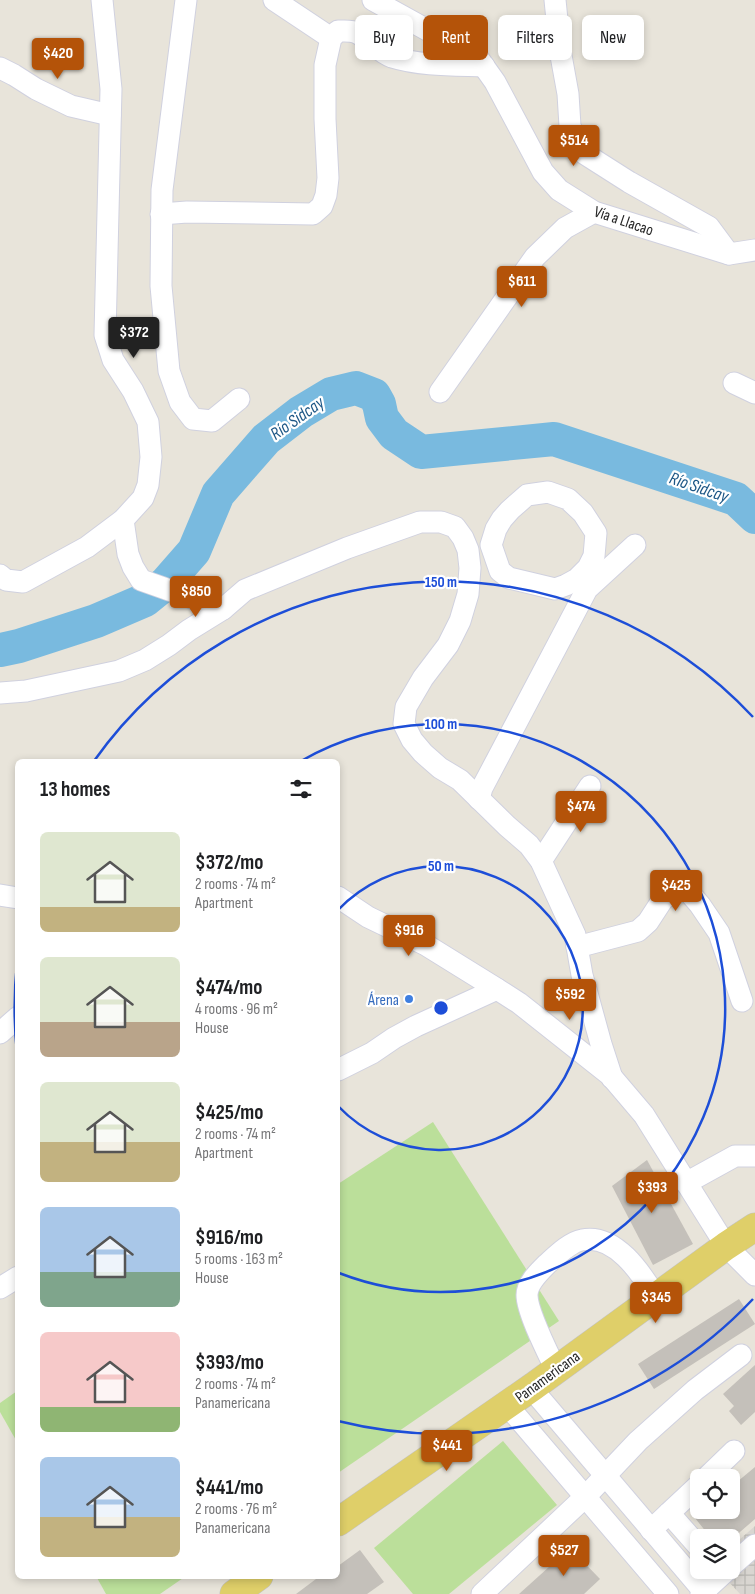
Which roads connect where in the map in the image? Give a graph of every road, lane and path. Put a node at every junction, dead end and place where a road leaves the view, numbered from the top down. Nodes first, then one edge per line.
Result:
1 (102, 0) edge
2 (186, 0) edge
3 (274, 0) edge
4 (373, 0) edge
5 (555, 0) edge
6 (331, 38) junction
7 (484, 66) junction
8 (0, 68) edge
9 (110, 115) junction
10 (594, 212) junction
11 (161, 214) junction
12 (755, 250) edge
13 (729, 254) junction
14 (734, 383) dead end
15 (440, 392) dead end
16 (755, 393) edge
17 (239, 399) dead end
18 (123, 520) junction
19 (492, 545) junction
20 (635, 545) dead end
21 (468, 550) junction
22 (0, 575) edge
23 (223, 609) junction
24 (0, 693) edge
25 (590, 786) dead end
26 (479, 799) junction
27 (541, 861) junction
28 (0, 894) edge
29 (15, 897) edge
30 (340, 898) edge
31 (577, 947) junction
32 (497, 989) junction
33 (742, 1001) dead end
34 (340, 1069) edge
35 (612, 1078) junction
36 (755, 1156) edge
37 (686, 1183) junction
38 (755, 1227) edge
39 (726, 1246) junction
40 (755, 1275) edge
41 (15, 1279) edge
42 (0, 1288) edge
43 (656, 1297) junction
44 (741, 1355) dead end
45 (556, 1370) junction
46 (531, 1388) junction
47 (507, 1405) junction
48 (734, 1451) dead end
49 (715, 1469) edge
50 (606, 1476) junction
51 (690, 1493) edge
52 (585, 1497) junction
53 (669, 1513) junction
54 (340, 1521) edge
55 (651, 1530) junction
56 (690, 1537) edge
57 (755, 1545) edge
58 (740, 1558) edge
59 (255, 1579) edge
60 (716, 1579) edge
61 (703, 1593) edge
62 (234, 1594) edge
63 (482, 1594) edge
64 (668, 1594) edge

1 - 9 street
2 - 11 street
3 - 6 street
4 - 7 street, Vía a Llacao
5 - 13 street
6 - 7 street
6 - 11 street
7 - 10 street, Vía a Llacao
8 - 9 street
9 - 18 street
10 - 13 street, Vía a Llacao
10 - 15 street
11 - 17 street
12 - 13 street, Vía a Llacao
14 - 16 street
18 - 22 street
18 - 23 street
19 - 19 street
19 - 21 street
20 - 26 street
21 - 23 street
21 - 26 street
23 - 24 street
25 - 27 street
26 - 27 street
27 - 31 street
28 - 29 street
30 - 32 street
31 - 33 street
31 - 35 street
32 - 34 street
32 - 35 street
35 - 37 street
36 - 37 street
37 - 39 street
38 - 39 main road, Panamericana
39 - 40 street
39 - 43 main road, Panamericana
41 - 42 street
43 - 45 main road, Panamericana
43 - 45 street
44 - 50 street
45 - 46 main road, Panamericana
46 - 47 main road, Panamericana
46 - 50 street
47 - 52 street
47 - 54 main road, Panamericana
48 - 49 street
50 - 52 street
50 - 55 street
51 - 53 street
52 - 63 street
52 - 64 street
53 - 55 street
53 - 56 street
55 - 61 street
57 - 58 street
59 - 62 main road
60 - 61 street

